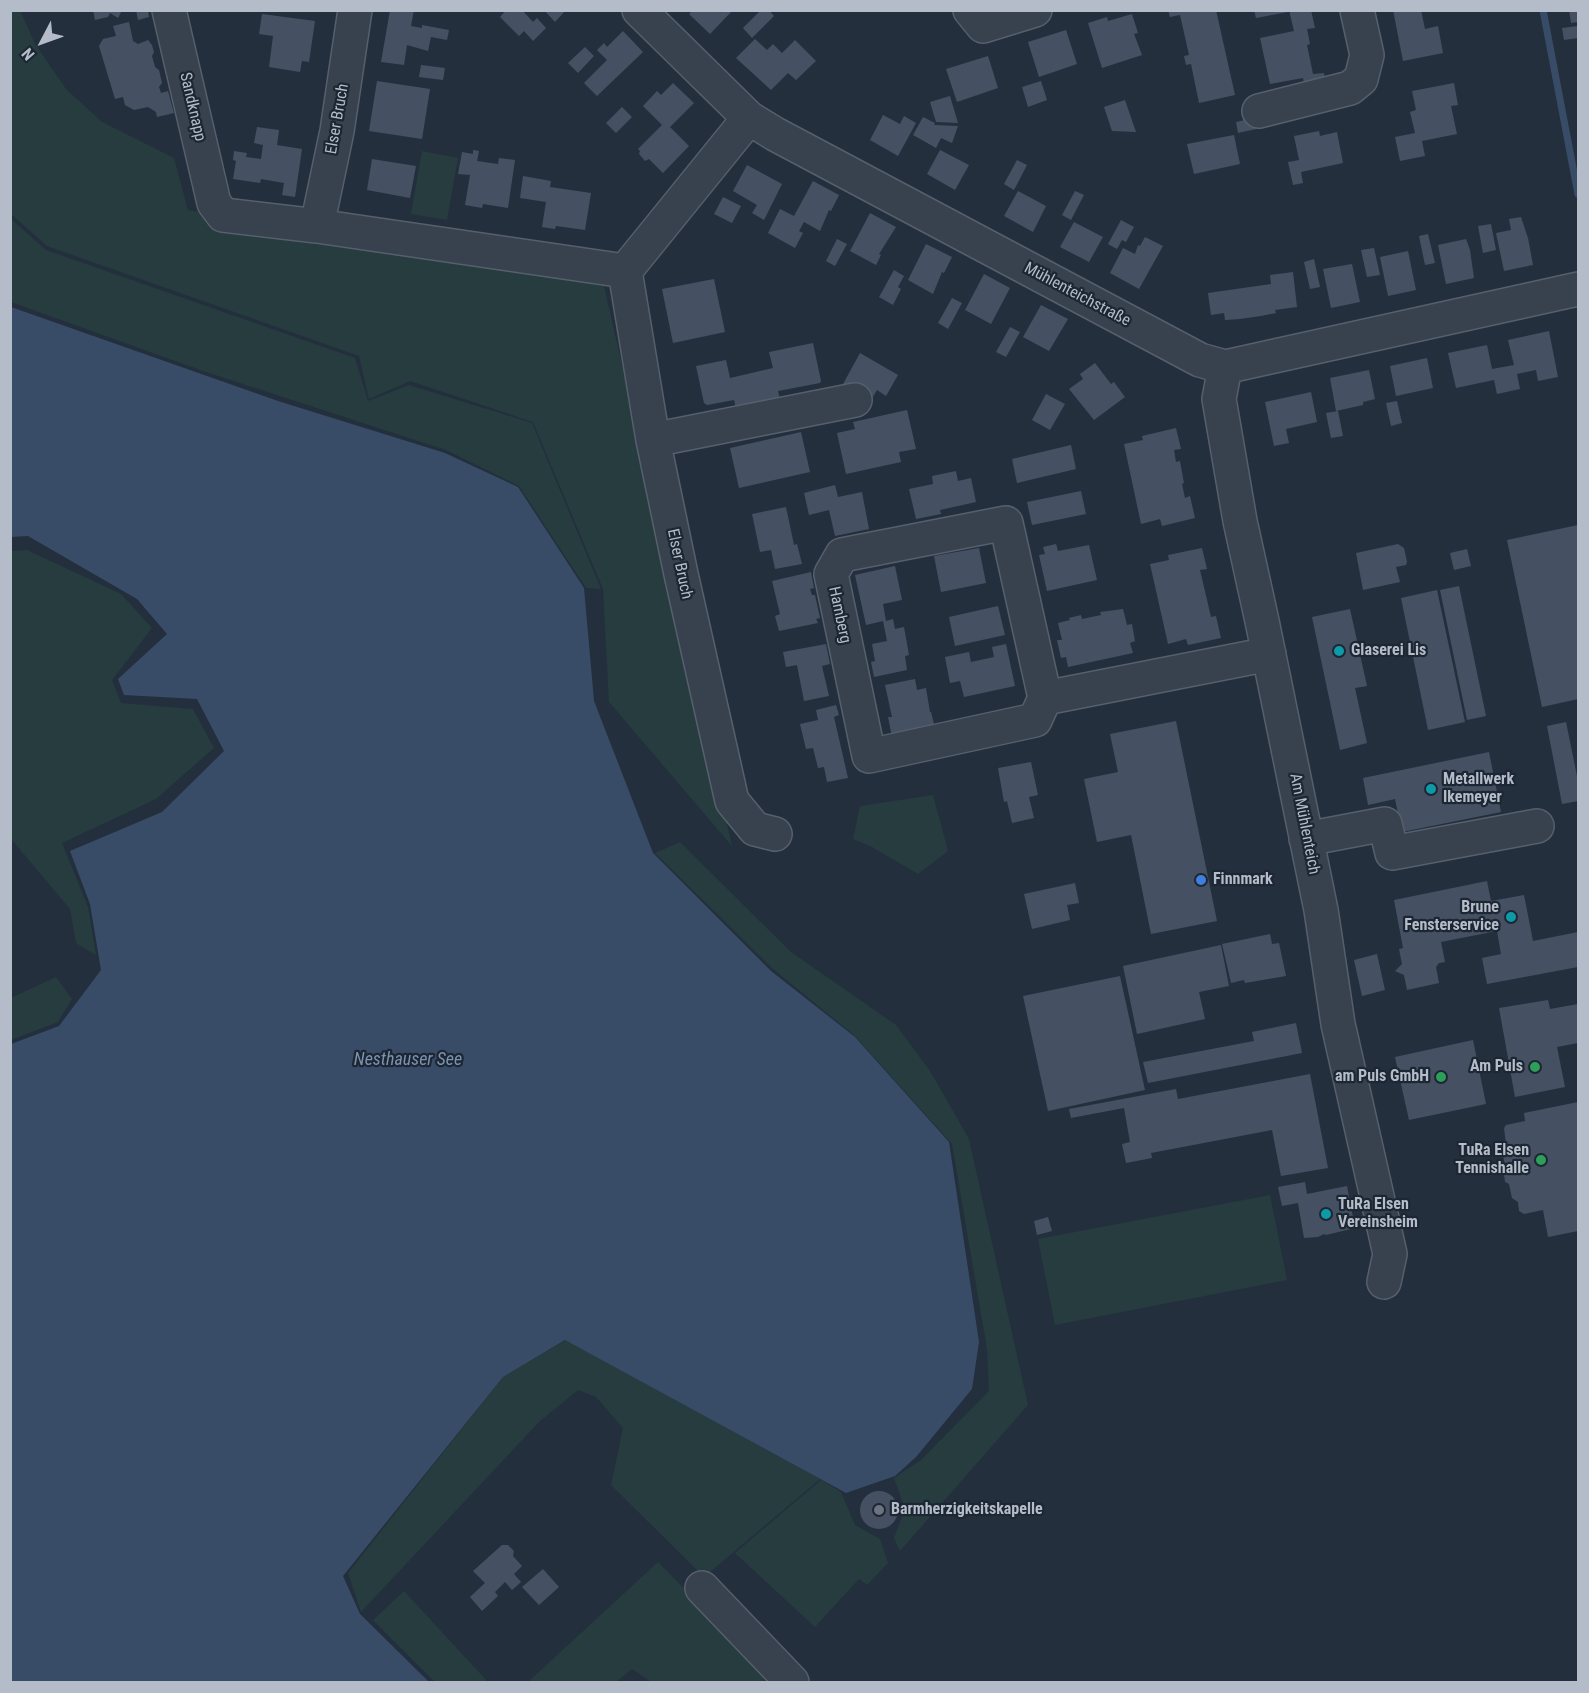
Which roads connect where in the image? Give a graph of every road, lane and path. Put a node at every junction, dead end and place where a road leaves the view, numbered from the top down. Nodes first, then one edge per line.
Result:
1 (169, 10) edge
2 (355, 10) edge
3 (639, 10) edge
4 (1035, 10) edge
5 (1357, 10) edge
6 (977, 18) edge
7 (1259, 111) dead end
8 (749, 118) junction
9 (317, 226) junction
10 (625, 271) junction
11 (1578, 290) edge
12 (1225, 367) junction
13 (855, 400) dead end
14 (653, 440) junction
15 (1269, 654) junction
16 (1045, 698) junction
17 (1537, 826) dead end
18 (774, 834) dead end
19 (1306, 839) junction
20 (1384, 1282) dead end
21 (702, 1588) dead end
22 (792, 1683) edge

1 - 9 street, Sandknapp
2 - 9 street, Elser Bruch
3 - 8 street, Mühlenteichstraße
4 - 6 street
5 - 7 street
8 - 10 street
8 - 12 street, Mühlenteichstraße
9 - 10 street
10 - 14 street, Elser Bruch
11 - 12 street, Mühlenteichstraße
12 - 15 street, Am Mühlenteich
13 - 14 street
14 - 18 street, Elser Bruch
15 - 16 street
15 - 19 street, Am Mühlenteich
16 - 16 street, Hamberg
17 - 19 street
19 - 20 street, Am Mühlenteich
21 - 22 street

